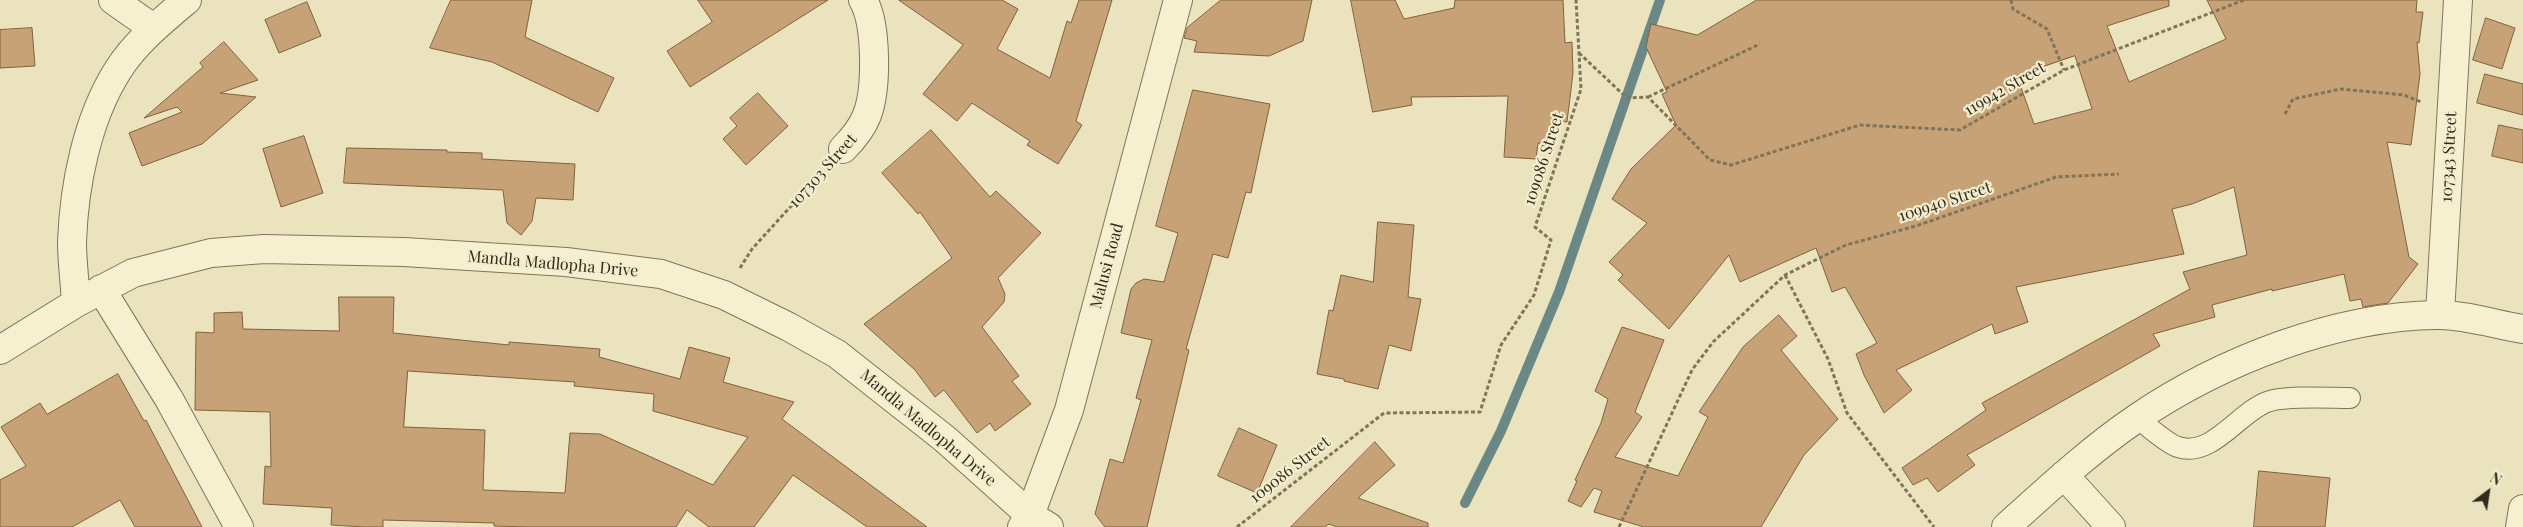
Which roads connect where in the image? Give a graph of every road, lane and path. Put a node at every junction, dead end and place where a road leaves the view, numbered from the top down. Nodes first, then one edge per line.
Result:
1 (113, 0) edge
2 (188, 0) edge
3 (863, 0) edge
4 (1178, 0) edge
5 (1576, 0) edge
6 (2011, 0) edge
7 (2244, 0) edge
8 (2458, 0) edge
9 (153, 28) junction
10 (1760, 44) dead end
11 (1579, 53) junction
12 (2064, 70) junction
13 (1648, 97) junction
14 (2285, 114) dead end
15 (2451, 116) junction
16 (843, 149) joint
17 (2119, 174) dead end
18 (1785, 275) junction
19 (101, 289) junction
20 (724, 295) junction
21 (76, 303) junction
22 (2440, 314) junction
23 (2523, 329) edge
24 (0, 350) edge
25 (2350, 398) dead end
26 (2138, 418) junction
27 (2064, 475) junction
28 (2523, 509) edge
29 (1034, 523) edge
30 (239, 527) edge
31 (1237, 527) edge
32 (1618, 527) edge
33 (1934, 527) edge
34 (2006, 527) edge
35 (2110, 527) edge
36 (2520, 527) edge

1 - 9 street
2 - 9 street
3 - 16 street, 107303 Street
4 - 29 street, Malusi Road
5 - 11 path, 109086 Street
6 - 12 path
7 - 12 path, 119942 Street
8 - 15 street, 107343 Street
9 - 21 street
10 - 13 path
11 - 13 path
11 - 31 path, 109086 Street
12 - 13 path, 119942 Street
14 - 15 path
15 - 22 street, 107343 Street
16 - 20 path, 107303 Street
17 - 18 path, 109940 Street
18 - 32 path, 109940 Street
18 - 33 path
19 - 20 street, Mandla Madlopha Drive
19 - 21 street, Mandla Madlopha Drive
19 - 30 street
20 - 29 street, Mandla Madlopha Drive
21 - 24 street, Mandla Madlopha Drive
22 - 23 street
22 - 26 street
25 - 26 lane
26 - 27 street
27 - 34 street
27 - 35 street
28 - 36 street

